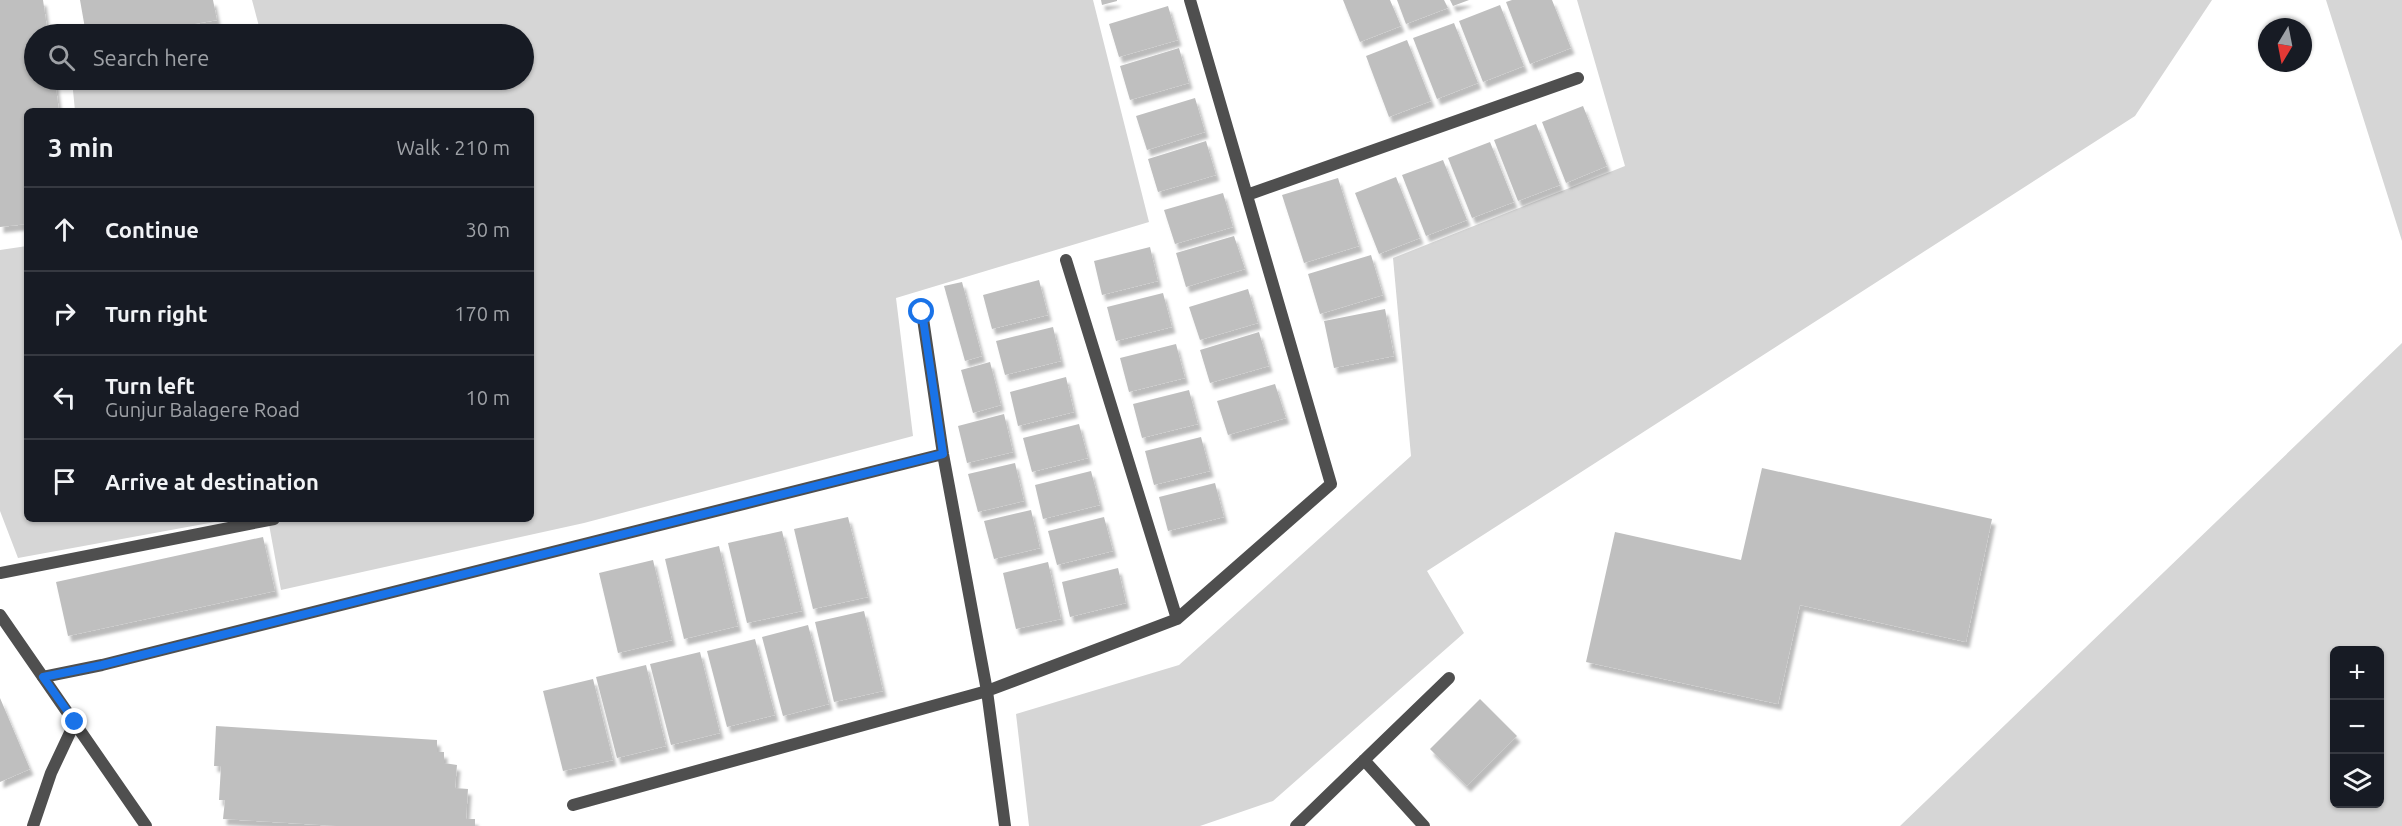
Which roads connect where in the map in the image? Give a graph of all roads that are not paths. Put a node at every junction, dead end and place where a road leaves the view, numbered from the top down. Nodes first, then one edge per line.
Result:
1 (1191, 0) edge
2 (1578, 78) dead end
3 (1247, 195) junction
4 (1066, 260) dead end
5 (922, 312) dead end
6 (943, 454) junction
7 (259, 522) edge
8 (0, 573) edge
9 (0, 615) edge
10 (1177, 620) junction
11 (43, 677) junction
12 (1449, 678) dead end
13 (987, 692) junction
14 (75, 722) junction
15 (1364, 760) junction
16 (573, 805) dead end
17 (33, 826) edge
18 (146, 826) edge
19 (1005, 826) edge
20 (1296, 826) edge
21 (1424, 826) edge

1 - 3 street
2 - 3 street
3 - 10 street
4 - 10 street
5 - 6 street
6 - 11 street
6 - 13 street
7 - 8 street
9 - 11 street
10 - 13 street
11 - 14 street
12 - 15 street
13 - 16 street
13 - 19 street
14 - 17 street
14 - 18 street
15 - 20 street
15 - 21 street

